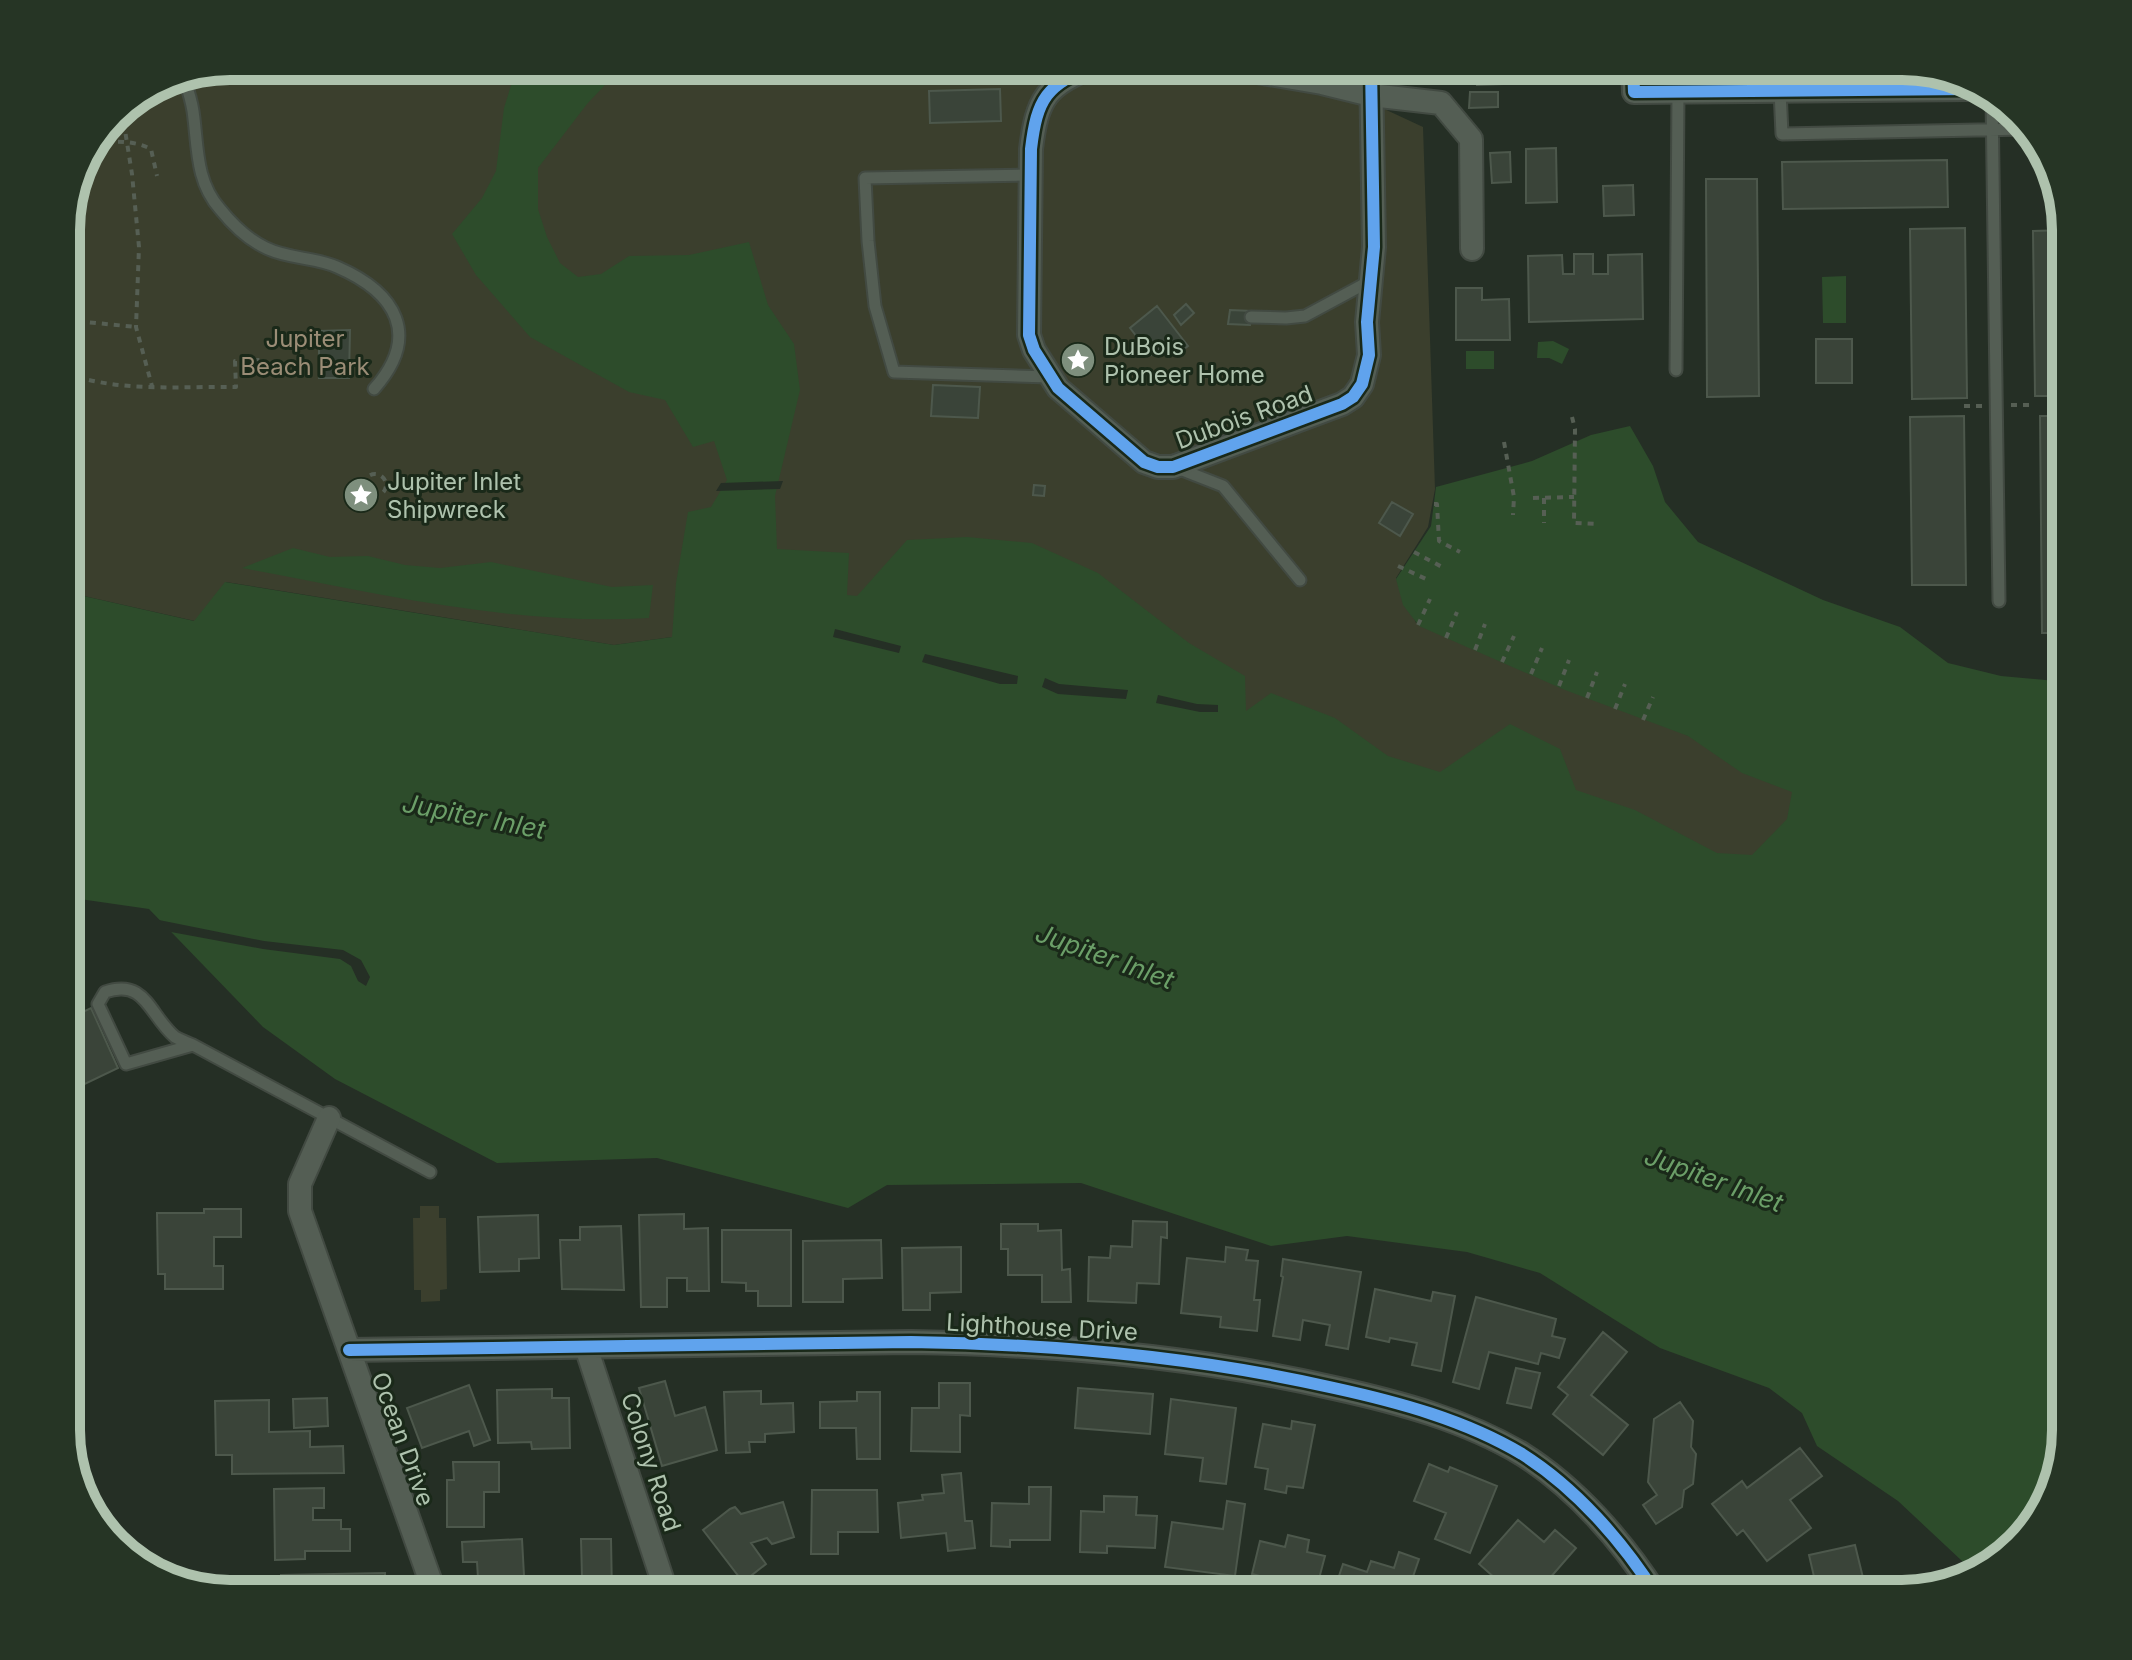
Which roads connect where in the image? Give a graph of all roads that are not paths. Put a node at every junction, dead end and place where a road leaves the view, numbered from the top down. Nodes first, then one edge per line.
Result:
1 (1063, 80) edge
2 (1299, 80) edge
3 (1371, 80) edge
4 (1634, 80) edge
5 (1665, 80) edge
6 (186, 87) edge
7 (1953, 89) edge
8 (1780, 90) junction
9 (1669, 91) junction
10 (1371, 95) junction
11 (1992, 111) edge
12 (2013, 129) edge
13 (1993, 130) junction
14 (1030, 175) junction
15 (1472, 249) dead end
16 (1371, 280) junction
17 (1251, 317) dead end
18 (1676, 370) dead end
19 (1049, 377) junction
20 (374, 389) dead end
21 (1173, 467) junction
22 (1300, 580) dead end
23 (1999, 601) dead end
24 (193, 1045) junction
25 (329, 1118) junction
26 (430, 1172) dead end
27 (586, 1347) junction
28 (349, 1350) junction
29 (430, 1580) edge
30 (662, 1580) edge
31 (1646, 1580) edge

1 - 14 street, Dubois Road
2 - 10 street
3 - 10 street, Dubois Road
4 - 9 street
5 - 9 lane
6 - 20 lane
7 - 8 street
8 - 9 street
8 - 13 lane
9 - 18 lane
10 - 15 street
10 - 16 street, Dubois Road
11 - 13 lane
12 - 13 lane
13 - 23 lane
14 - 19 street, Dubois Road
14 - 19 lane
16 - 17 lane
16 - 21 street, Dubois Road
19 - 21 street, Dubois Road
21 - 22 lane, Dubois Road
24 - 24 lane
24 - 25 lane
25 - 26 lane
25 - 28 street, Ocean Drive
27 - 28 street, Lighthouse Drive
27 - 30 street, Colony Road
27 - 31 street, Lighthouse Drive
28 - 29 street, Ocean Drive

